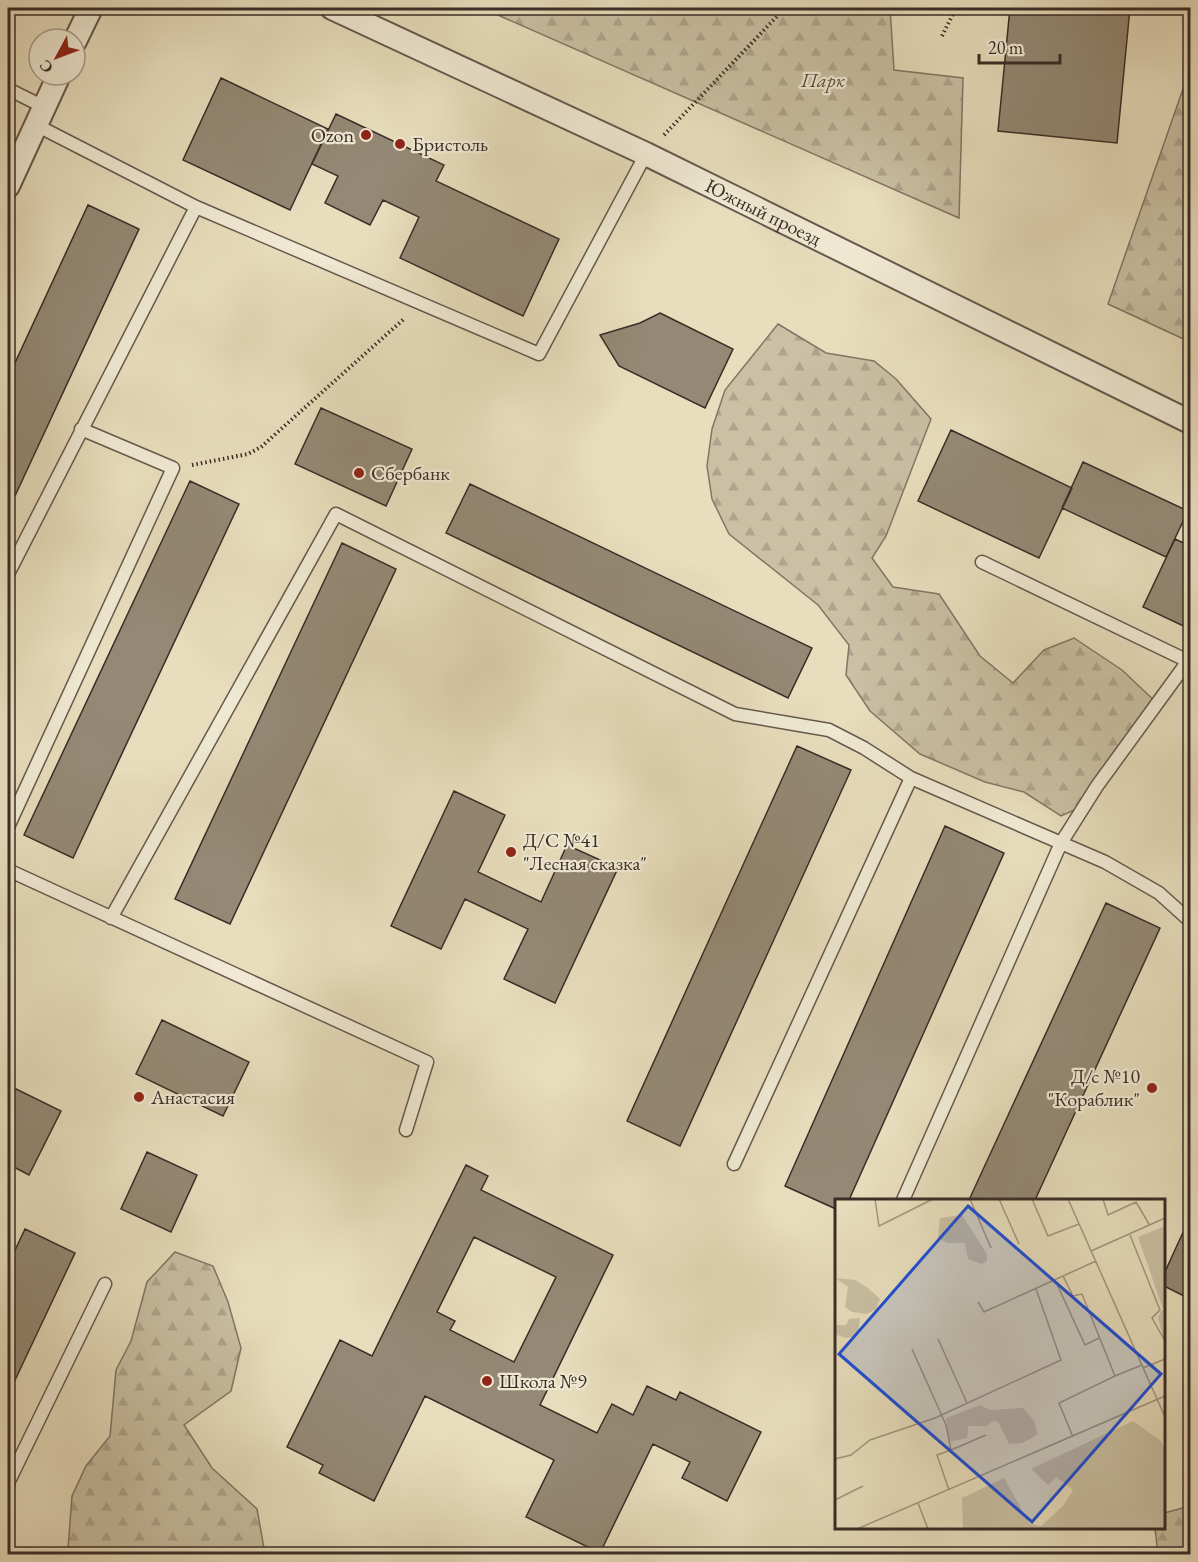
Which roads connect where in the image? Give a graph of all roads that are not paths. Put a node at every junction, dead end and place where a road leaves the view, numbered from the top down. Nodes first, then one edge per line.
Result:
1 (90, 8) edge
2 (332, 8) edge
3 (81, 27) edge
4 (53, 87) edge
5 (8, 89) edge
6 (40, 116) junction
7 (646, 154) junction
8 (8, 186) edge
9 (196, 207) junction
10 (1191, 422) edge
11 (81, 429) junction
12 (982, 562) dead end
13 (8, 574) edge
14 (1189, 662) edge
15 (910, 778) junction
16 (8, 827) edge
17 (1061, 843) junction
18 (8, 870) edge
19 (111, 918) junction
20 (1191, 921) edge
21 (406, 1130) dead end
22 (734, 1164) dead end
23 (903, 1199) edge
24 (105, 1284) dead end
25 (8, 1483) edge

1 - 3 street
2 - 7 street, Южный проезд
4 - 6 street
5 - 6 lane
6 - 8 street
6 - 9 lane
7 - 9 lane
7 - 10 street, Южный проезд
9 - 11 lane
11 - 13 lane
11 - 16 lane
12 - 14 lane
14 - 17 lane
15 - 17 lane
15 - 19 lane
15 - 22 lane
17 - 20 lane
17 - 23 lane
18 - 19 lane
19 - 21 lane
24 - 25 lane

